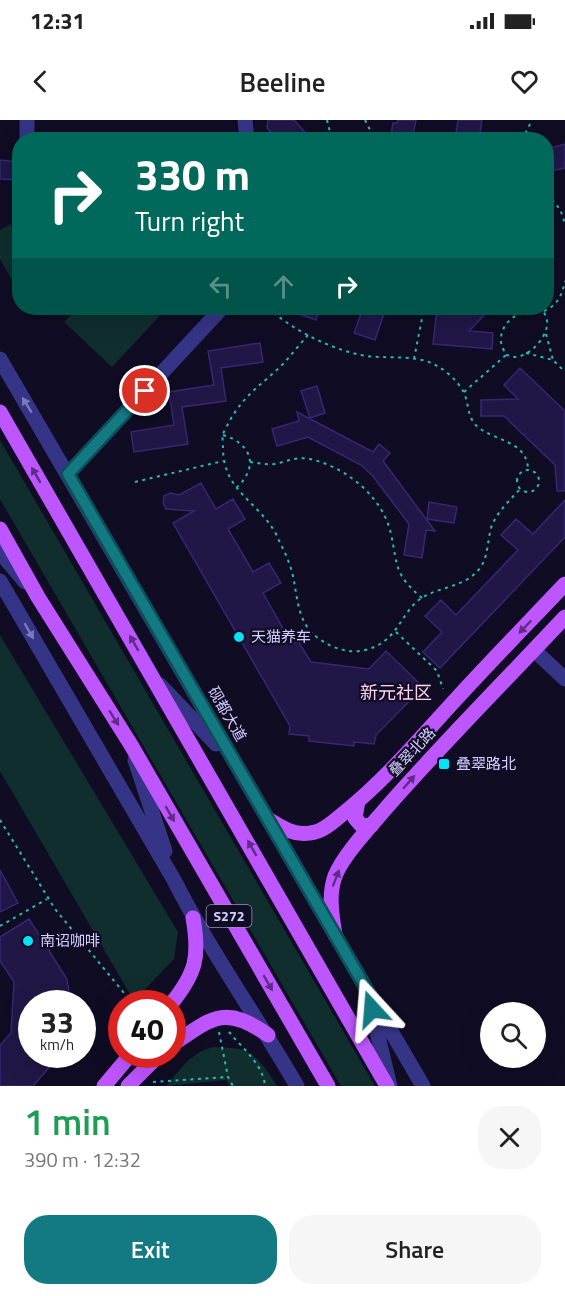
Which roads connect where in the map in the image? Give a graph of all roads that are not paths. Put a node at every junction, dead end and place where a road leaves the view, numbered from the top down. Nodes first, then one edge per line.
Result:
1 (216, 315) edge
2 (0, 359) edge
3 (0, 412) edge
4 (68, 474) junction
5 (0, 529) edge
6 (0, 552) edge
7 (0, 581) edge
8 (565, 584) edge
9 (38, 597) junction
10 (565, 617) edge
11 (534, 650) junction
12 (153, 677) junction
13 (565, 679) edge
14 (130, 745) junction
15 (234, 764) junction
16 (358, 801) junction
17 (268, 819) junction
18 (371, 826) junction
19 (174, 880) junction
20 (193, 918) junction
21 (335, 935) junction
22 (182, 990) edge
23 (367, 990) junction
24 (186, 1035) edge
25 (268, 1035) junction
26 (119, 1068) edge
27 (146, 1068) edge
28 (129, 1084) edge
29 (104, 1086) edge
30 (297, 1086) edge
31 (328, 1086) edge
32 (389, 1086) edge
33 (423, 1086) edge

1 - 4 street
4 -> 2 street, 砚都大道
12 -> 3 main road
4 - 15 street, 砚都大道
5 - 9 main road, S272
6 - 9 street
7 -> 19 street
8 -> 16 main road, 叠翠北路
9 -> 14 main road, S272
10 - 11 main road, 叠翠北路
11 - 13 street
18 -> 11 main road, 叠翠北路
12 - 15 street
32 -> 12 main road
14 - 19 street
14 -> 31 main road, S272
15 - 17 street, 砚都大道
16 - 17 main road, 叠翠北路
16 - 18 main road
17 - 21 street, 砚都大道
21 -> 18 main road, 叠翠北路
19 - 20 street
20 - 22 main road
20 - 25 street
21 - 23 street, 砚都大道
23 - 32 street
23 - 33 street, 砚都大道
24 - 25 main road
25 - 30 street
26 - 29 main road
27 - 28 main road

